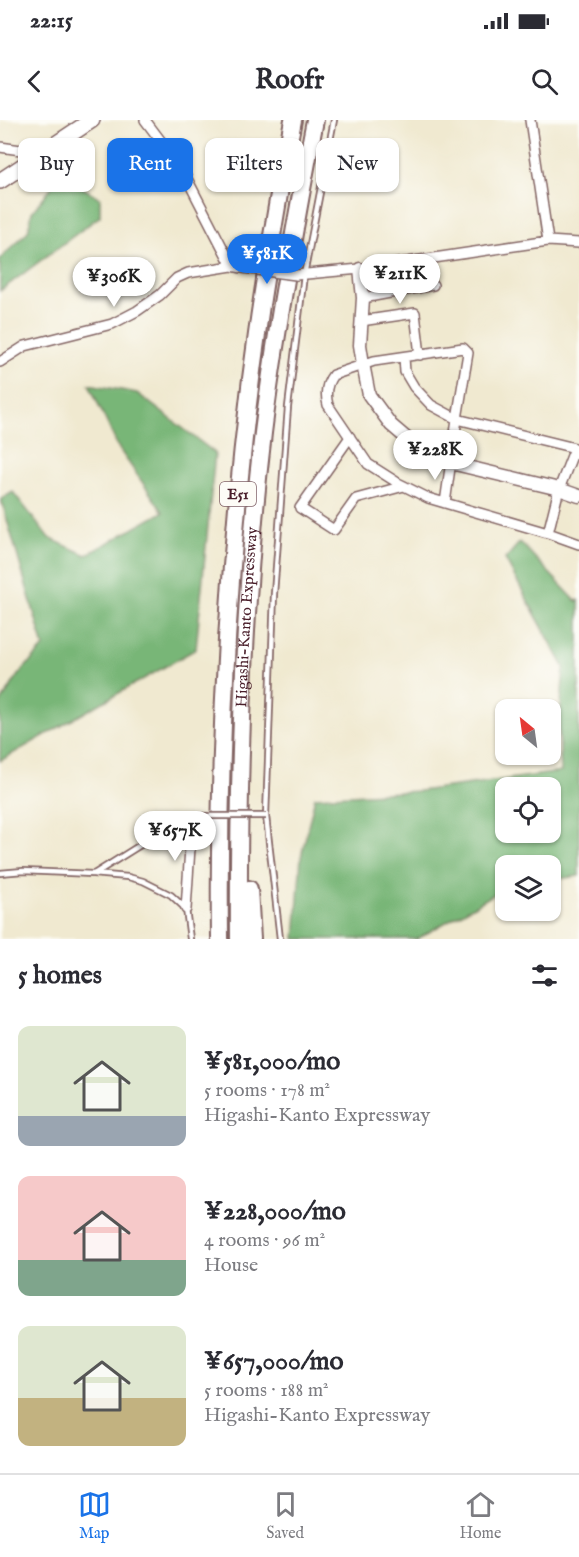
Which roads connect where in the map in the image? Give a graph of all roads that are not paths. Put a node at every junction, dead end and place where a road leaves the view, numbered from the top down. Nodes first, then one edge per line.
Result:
1 (92, 120) edge
2 (145, 120) edge
3 (293, 120) edge
4 (315, 120) edge
5 (334, 120) edge
6 (530, 120) edge
7 (65, 138) edge
8 (0, 147) edge
9 (18, 150) edge
10 (18, 170) edge
11 (0, 182) edge
12 (548, 241) junction
13 (579, 243) edge
14 (232, 266) junction
15 (360, 269) junction
16 (300, 275) junction
17 (433, 285) dead end
18 (363, 298) junction
19 (361, 321) junction
20 (420, 355) junction
21 (404, 357) junction
22 (0, 362) edge
23 (363, 364) junction
24 (457, 419) junction
25 (350, 437) junction
26 (577, 449) edge
27 (451, 463) junction
28 (404, 486) junction
29 (559, 489) junction
30 (579, 496) edge
31 (446, 503) junction
32 (548, 533) junction
33 (579, 544) edge
34 (242, 729) junction
35 (194, 816) junction
36 (267, 816) junction
37 (219, 872) junction
38 (0, 873) edge
39 (93, 874) junction
40 (186, 909) junction
41 (190, 939) edge
42 (213, 939) edge
43 (220, 939) edge
44 (239, 939) edge
45 (252, 939) edge
46 (280, 939) edge

1 - 7 highway
2 - 14 street
3 - 37 highway, Higashi-Kanto Expressway / E51
4 - 34 highway, Higashi-Kanto Expressway / E51
5 - 16 lane
6 - 12 street
8 - 9 street
10 - 11 highway
12 - 13 street
12 - 15 street
14 - 16 street, bridge
14 - 22 street
15 - 16 street
15 - 18 street
16 - 36 lane
17 - 18 street
18 - 19 street
19 - 20 street
19 - 23 street
20 - 21 street
20 - 24 street
21 - 23 street
21 - 24 street
23 - 25 street
23 - 27 street
24 - 26 street
24 - 27 street
25 - 28 street
25 - 28 street
26 - 29 street
27 - 29 street
27 - 31 street
28 - 31 street
29 - 30 street
29 - 32 street
31 - 32 street
32 - 33 street
34 - 44 highway, Higashi-Kanto Expressway / E51
34 - 45 highway
35 - 36 lane, bridge
35 - 39 lane
35 - 40 street
36 - 46 lane
37 - 42 highway
37 - 43 highway, Higashi-Kanto Expressway / E51
38 - 39 lane
39 - 40 lane
40 - 41 lane

